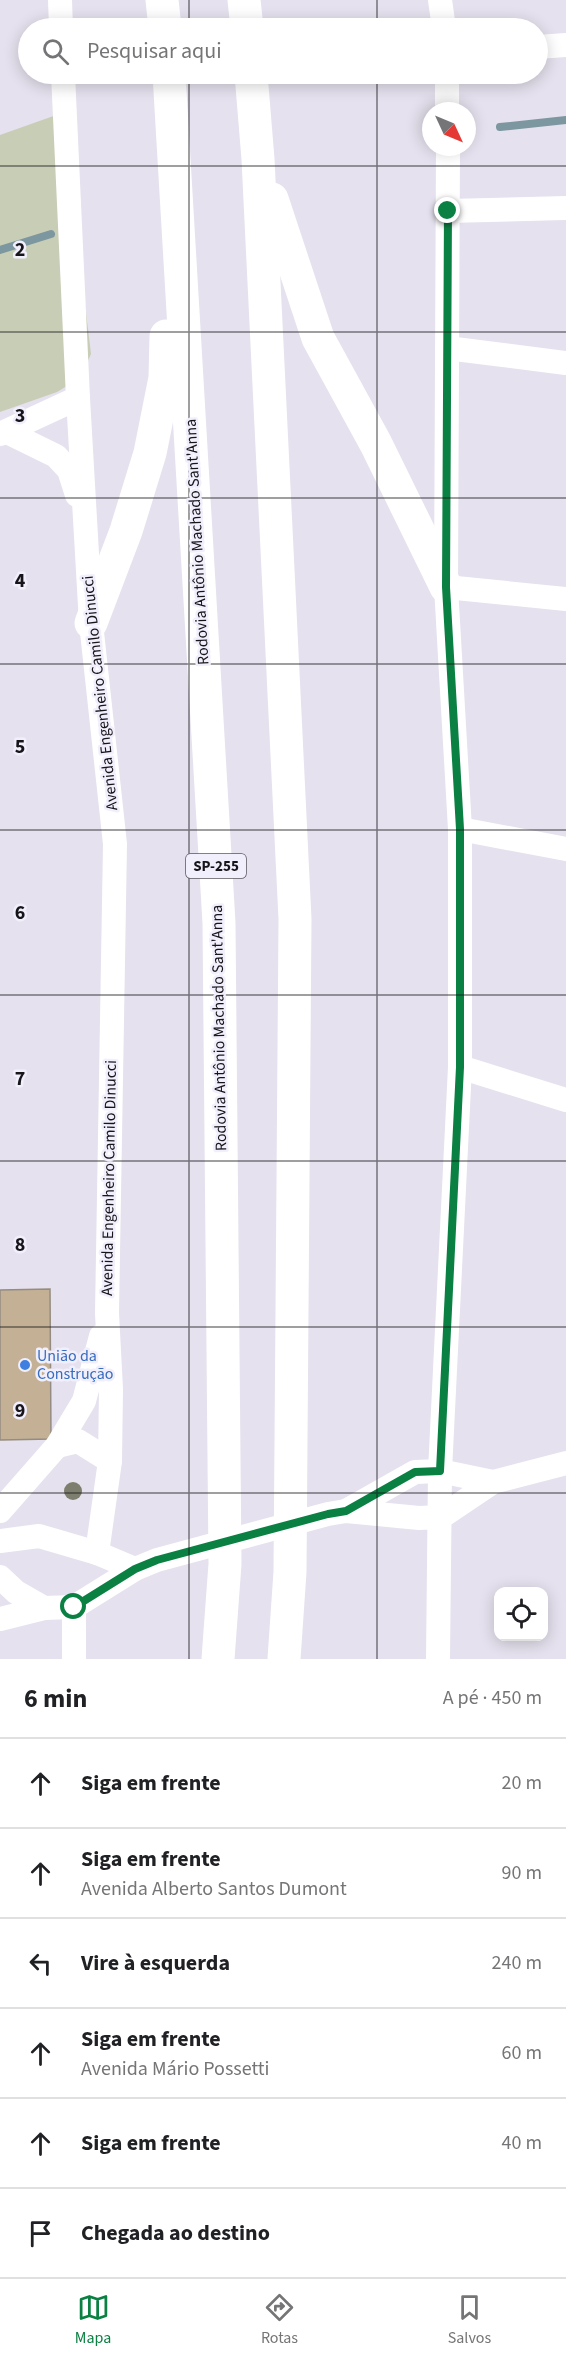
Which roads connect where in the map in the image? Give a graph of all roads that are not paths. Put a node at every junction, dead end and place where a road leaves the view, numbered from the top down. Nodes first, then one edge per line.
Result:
1 (60, 0) edge
2 (162, 0) edge
3 (244, 0) edge
4 (440, 0) edge
5 (61, 18) edge
6 (164, 18) edge
7 (246, 18) edge
8 (443, 18) edge
9 (566, 45) edge
10 (548, 46) edge
11 (63, 84) edge
12 (169, 84) edge
13 (170, 84) edge
14 (252, 84) edge
15 (447, 84) edge
16 (447, 102) edge
17 (447, 156) edge
18 (258, 159) junction
19 (566, 208) edge
20 (448, 211) junction
21 (447, 348) junction
22 (566, 363) edge
23 (78, 398) junction
24 (3, 433) edge
25 (85, 522) junction
26 (446, 587) junction
27 (566, 599) edge
28 (91, 623) junction
29 (460, 829) junction
30 (566, 849) edge
31 (460, 1067) junction
32 (566, 1100) edge
33 (107, 1313) junction
34 (57, 1446) junction
35 (110, 1461) junction
36 (566, 1463) edge
37 (440, 1471) junction
38 (493, 1482) junction
39 (0, 1511) edge
40 (337, 1512) junction
41 (441, 1516) junction
42 (0, 1541) edge
43 (97, 1553) junction
44 (146, 1564) junction
45 (0, 1577) edge
46 (74, 1607) junction
47 (44, 1608) junction
48 (0, 1619) edge
49 (75, 1659) edge
50 (218, 1659) edge
51 (284, 1659) edge
52 (438, 1659) edge

1 - 5 street
2 - 6 highway
3 - 7 highway
4 - 8 street
9 - 10 street
11 - 23 street, Avenida Engenheiro Camilo Dinucci
12 - 28 highway
13 - 50 highway, Rodovia Antônio Machado Sant'Anna / SP-255
14 - 18 highway
15 - 16 street
17 - 20 street
18 - 26 highway
18 - 51 highway
19 - 20 street
20 - 21 street
21 - 22 street
21 - 26 street
23 - 24 street
23 - 25 street, Avenida Engenheiro Camilo Dinucci
24 - 25 street
25 - 28 street, Avenida Engenheiro Camilo Dinucci
26 - 27 street
26 - 29 street
28 - 33 street, Avenida Engenheiro Camilo Dinucci
29 - 30 street
29 - 31 street
31 - 32 street
31 - 37 street
33 - 34 street, Avenida Engenheiro Camilo Dinucci
33 - 35 street, Avenida Engenheiro Camilo Dinucci
34 - 35 street
34 - 39 street, Avenida Engenheiro Camilo Dinucci
35 - 43 street, Avenida Engenheiro Camilo Dinucci
36 - 38 street
37 - 38 street
37 - 40 street
37 - 41 street
38 - 41 street
40 - 41 street
40 - 44 street
41 - 52 street
42 - 43 street
43 - 44 street
44 - 46 street
45 - 47 street
46 - 47 street
46 - 49 street
47 - 48 street

